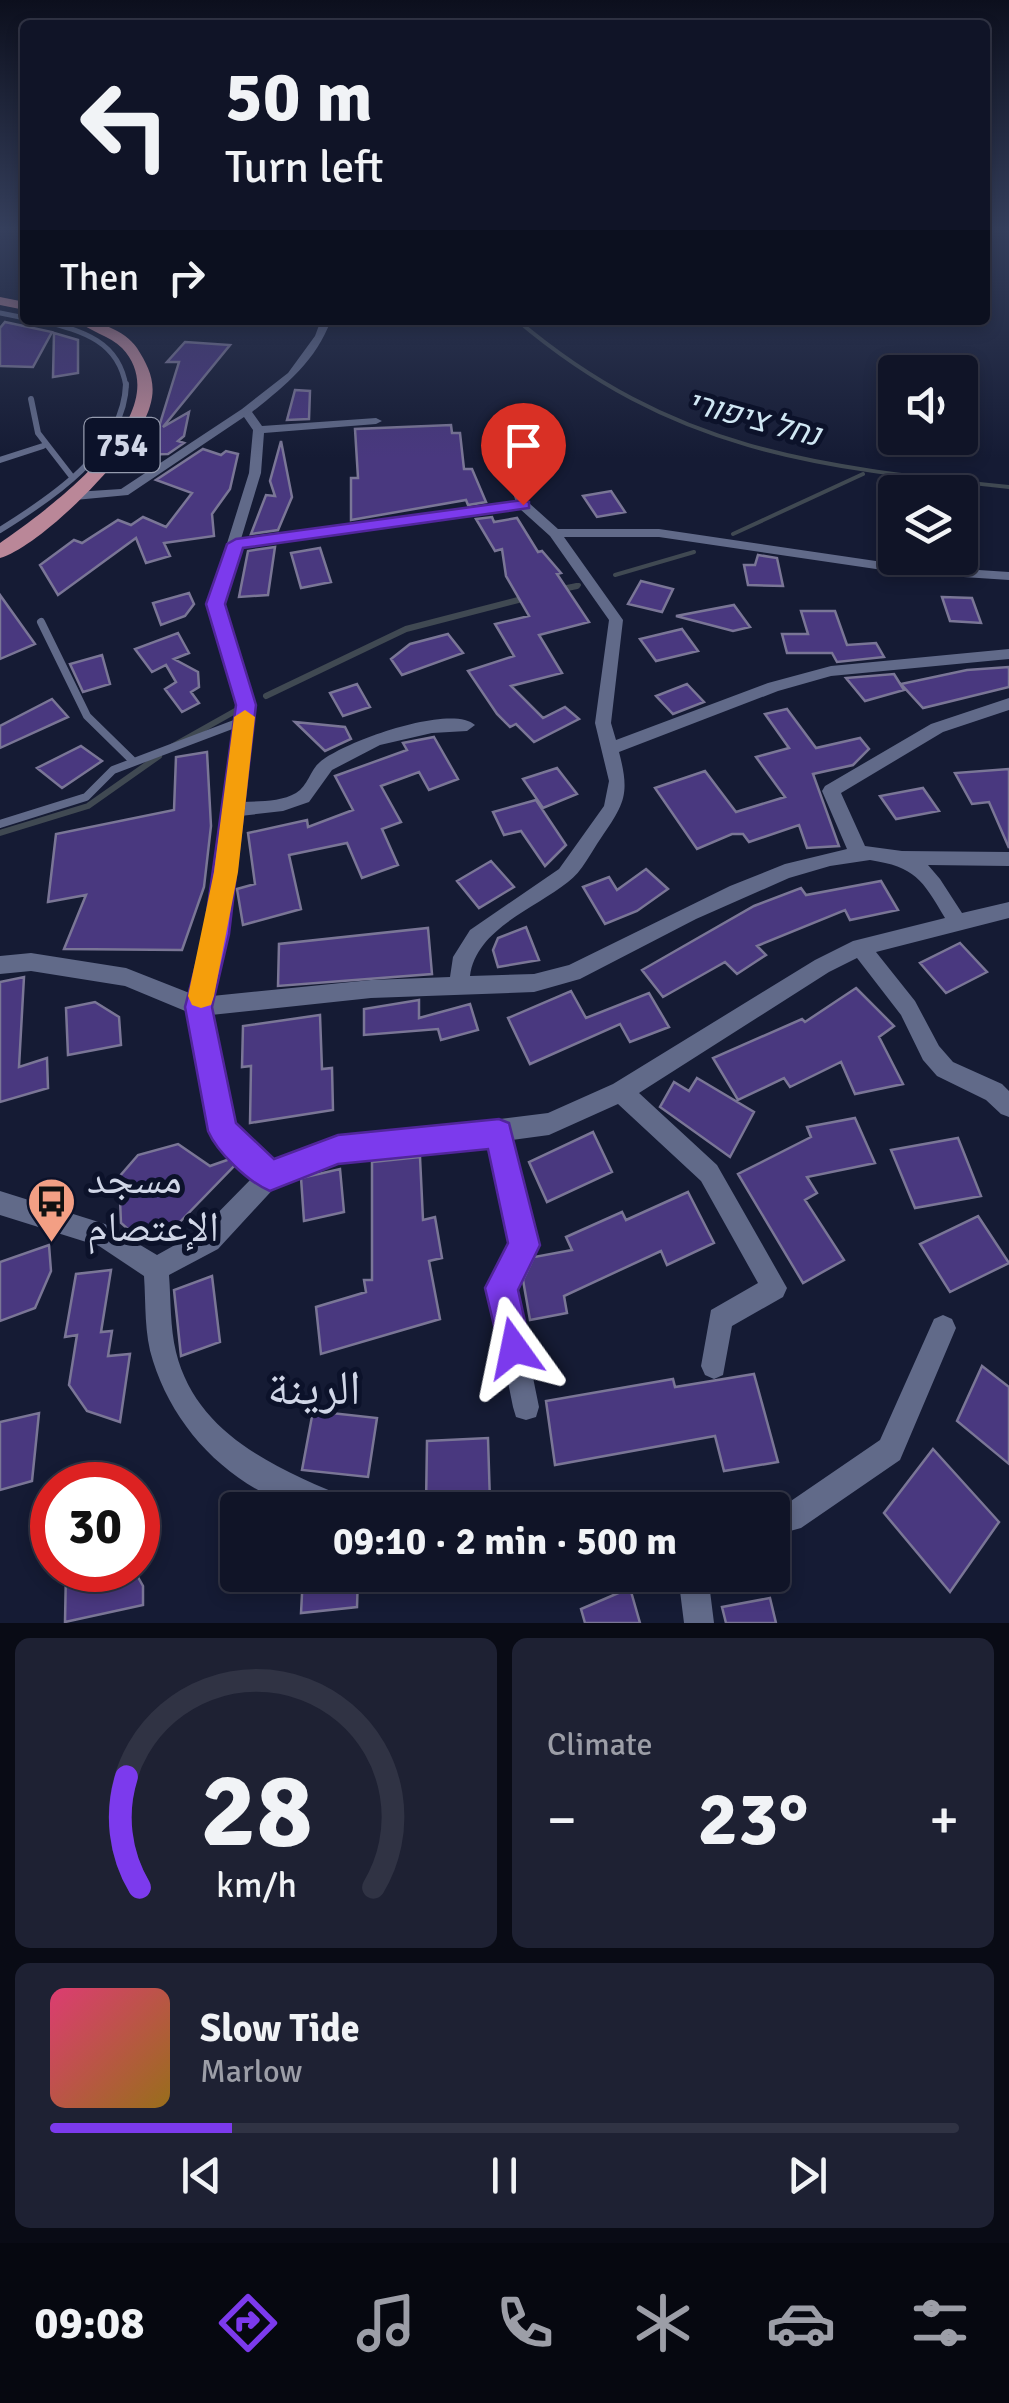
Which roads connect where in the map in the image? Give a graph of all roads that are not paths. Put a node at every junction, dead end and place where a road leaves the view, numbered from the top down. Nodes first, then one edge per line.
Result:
1 (62, 325) edge
2 (93, 325) edge
3 (324, 325) edge
4 (30, 399) dead end
5 (246, 411) junction
6 (376, 421) dead end
7 (259, 430) junction
8 (502, 445) dead end
9 (43, 446) junction
10 (0, 460) edge
11 (72, 477) junction
12 (75, 496) junction
13 (523, 505) junction
14 (0, 530) edge
15 (555, 533) junction
16 (236, 544) junction
17 (0, 552) edge
18 (1009, 576) edge
19 (41, 622) dead end
20 (1009, 654) edge
21 (1009, 704) edge
22 (244, 720) junction
23 (467, 725) dead end
24 (612, 748) junction
25 (134, 762) junction
26 (236, 810) junction
27 (0, 824) edge
28 (858, 852) junction
29 (898, 856) junction
30 (1009, 859) edge
31 (1009, 910) edge
32 (956, 920) junction
33 (860, 948) junction
34 (0, 964) edge
35 (459, 986) junction
36 (198, 1007) junction
37 (621, 1092) junction
38 (1009, 1106) edge
39 (499, 1134) junction
40 (270, 1176) junction
41 (0, 1203) edge
42 (156, 1270) junction
43 (943, 1328) dead end
44 (714, 1366) dead end
45 (526, 1407) dead end
46 (292, 1492) edge
47 (790, 1518) edge
48 (695, 1592) edge
49 (699, 1623) edge

1 - 11 lane
2 - 12 main road, 754
3 - 5 street
4 - 9 lane
5 - 7 street
5 - 12 street
6 - 7 street
7 - 16 street
8 - 13 street
9 - 10 lane
9 - 11 lane
11 - 14 lane
12 - 17 main road, 754
13 - 15 street
13 - 16 street
15 - 18 street
15 - 24 street
16 - 22 street
19 - 25 lane
20 - 24 street
21 - 28 street
22 - 25 lane
22 - 26 street
23 - 26 street
24 - 35 street
25 - 27 lane
26 - 36 street
28 - 29 street
28 - 35 street
29 - 30 street
29 - 32 street
31 - 32 street
32 - 33 street
33 - 37 street
33 - 38 street
34 - 36 street
35 - 36 street
36 - 40 street
37 - 39 street
37 - 44 street
39 - 40 street
39 - 45 street
40 - 42 street
41 - 42 street
42 - 46 street
43 - 47 street
48 - 49 street

